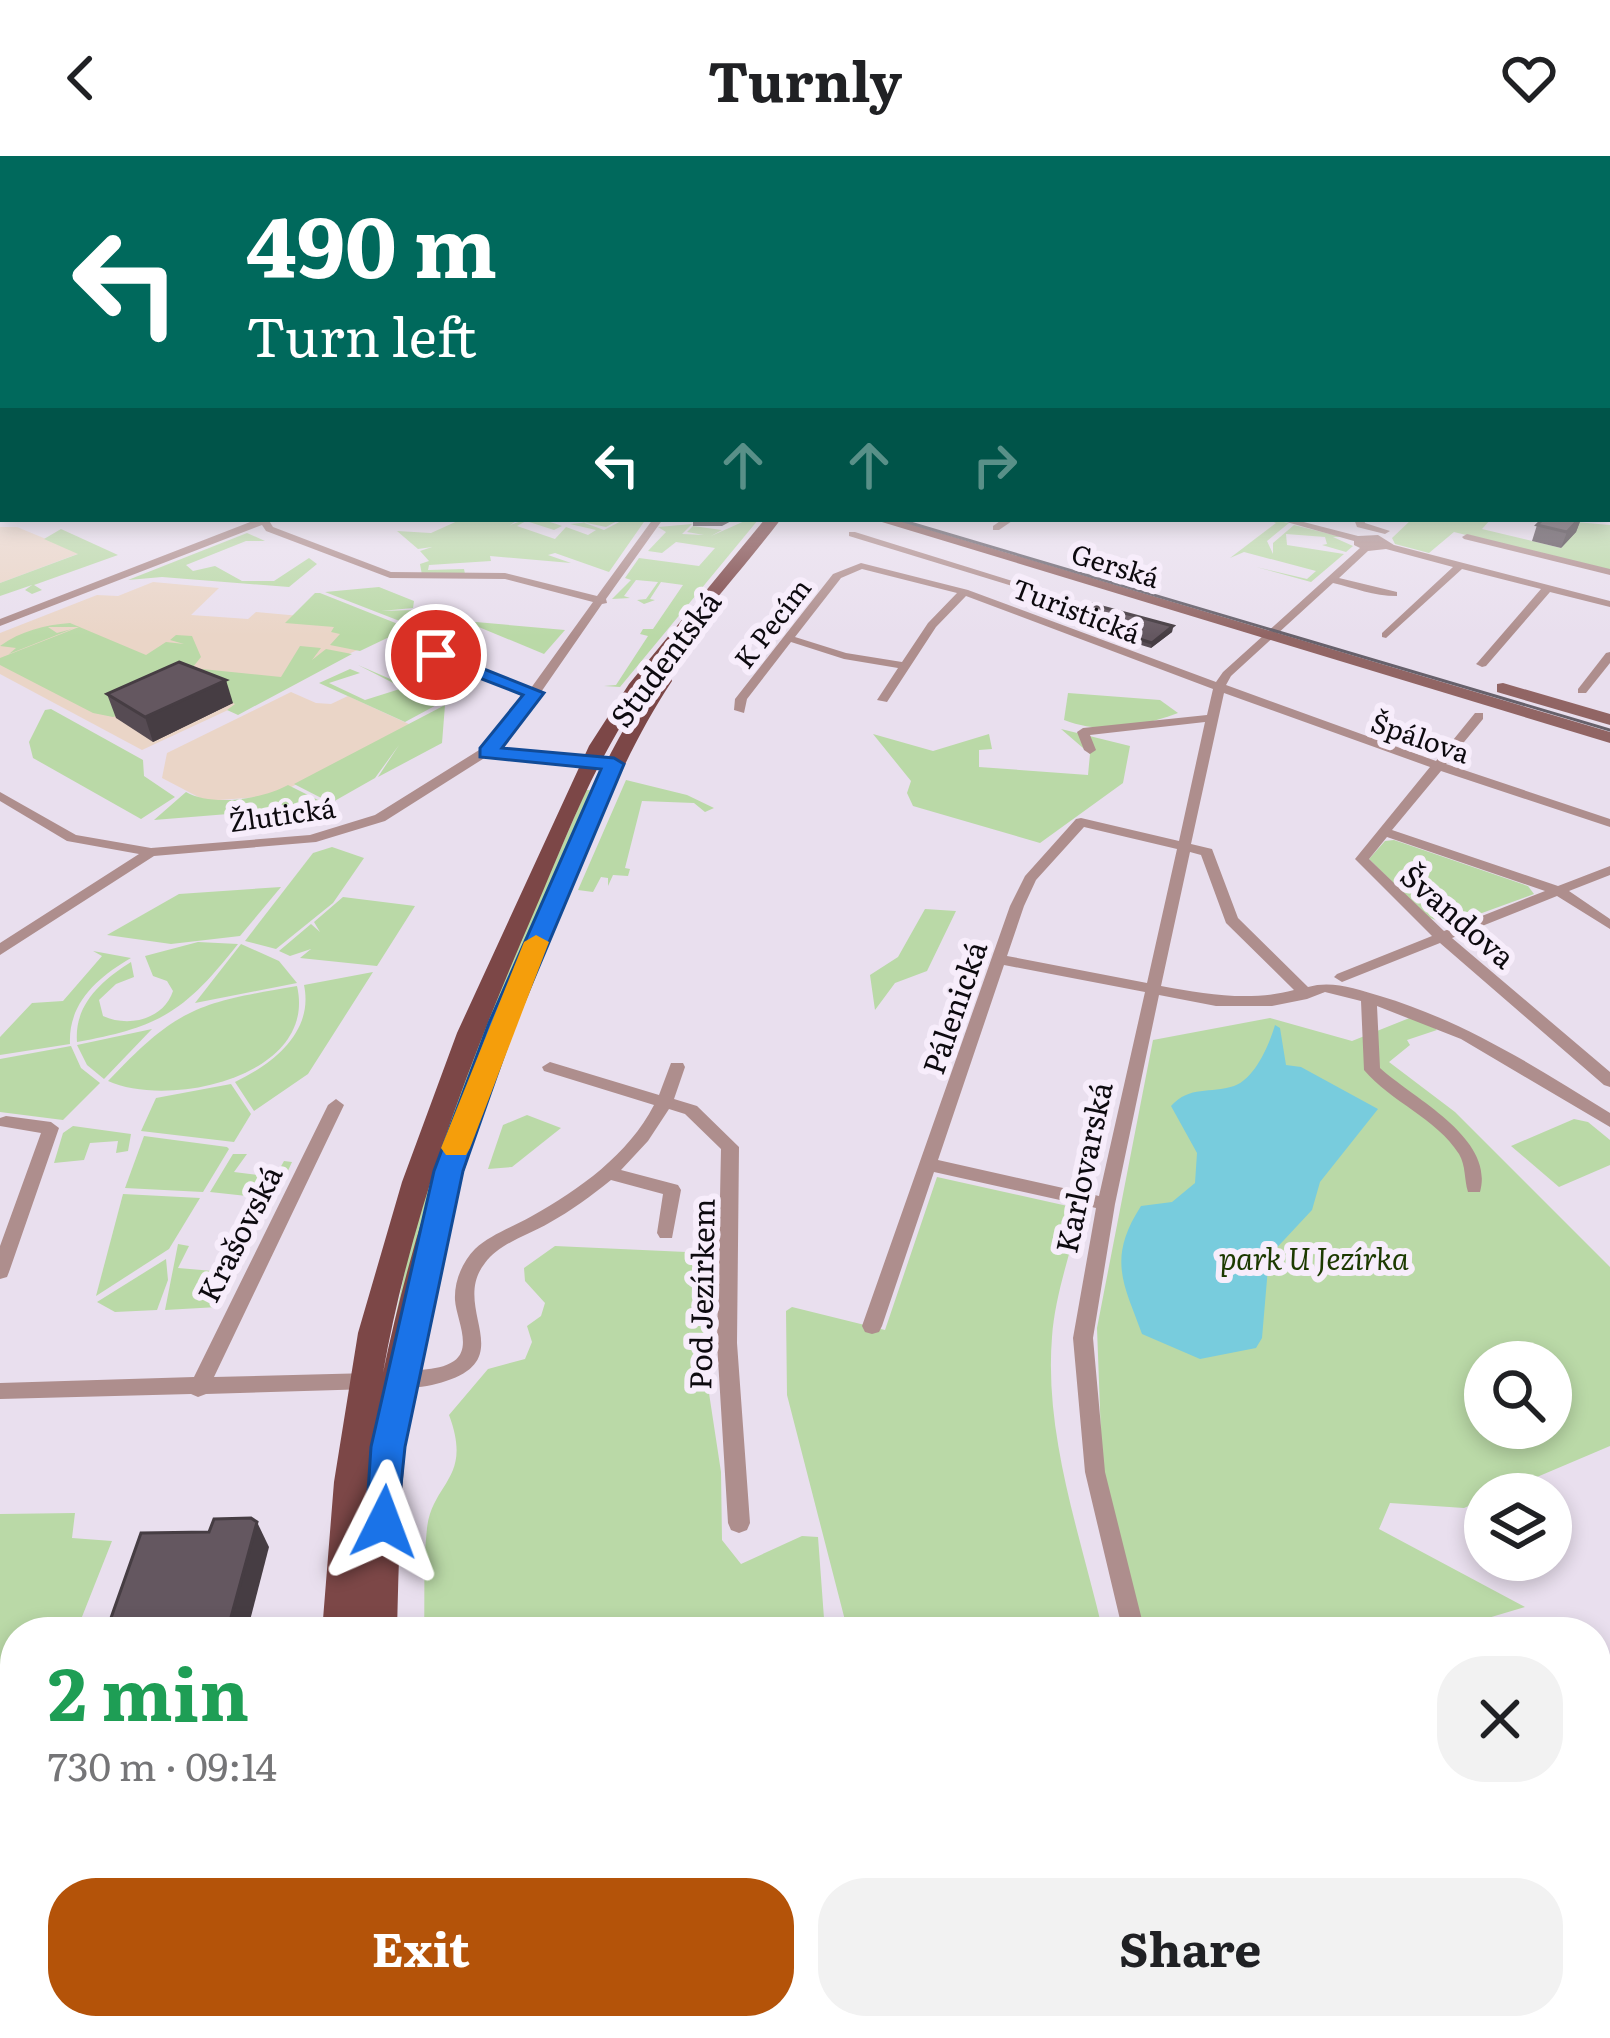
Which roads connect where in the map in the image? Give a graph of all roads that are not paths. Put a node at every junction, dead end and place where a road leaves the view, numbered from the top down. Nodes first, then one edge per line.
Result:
1 (257, 522) edge
2 (264, 522) edge
3 (656, 522) edge
4 (771, 522) edge
5 (790, 522) edge
6 (890, 522) edge
7 (933, 522) edge
8 (1005, 522) edge
9 (1291, 522) edge
10 (1360, 522) edge
11 (1398, 522) edge
12 (996, 528) dead end
13 (852, 534) dead end
14 (1466, 537) dead end
15 (1384, 539) junction
16 (1362, 543) junction
17 (941, 562) junction
18 (1460, 566) junction
19 (848, 567) joint
20 (1610, 572) edge
21 (916, 579) junction
22 (1332, 580) junction
23 (1548, 588) junction
24 (1610, 590) edge
25 (964, 592) junction
26 (1393, 594) dead end
27 (1052, 595) dead end
28 (603, 601) junction
29 (1605, 603) edge
30 (0, 623) edge
31 (1275, 630) junction
32 (1386, 635) dead end
33 (789, 638) junction
34 (400, 641) dead end
35 (1610, 655) edge
36 (1482, 664) dead end
37 (906, 666) junction
38 (1220, 687) junction
39 (1582, 691) dead end
40 (535, 693) junction
41 (883, 700) dead end
42 (740, 710) dead end
43 (1479, 716) dead end
44 (1212, 718) junction
45 (1610, 720) edge
46 (1610, 738) edge
47 (1090, 750) dead end
48 (487, 753) junction
49 (603, 763) junction
50 (1437, 767) junction
51 (0, 796) edge
52 (1610, 823) edge
53 (1384, 832) junction
54 (1185, 845) junction
55 (151, 852) junction
56 (1610, 870) edge
57 (1559, 891) junction
58 (1610, 925) edge
59 (1442, 937) junction
60 (0, 950) edge
61 (998, 959) junction
62 (1342, 977) dead end
63 (1153, 988) junction
64 (1306, 994) junction
65 (1369, 998) junction
66 (550, 1067) dead end
67 (677, 1067) dead end
68 (1610, 1082) edge
69 (665, 1102) junction
70 (336, 1105) dead end
71 (1610, 1121) edge
72 (6, 1122) dead end
73 (928, 1164) junction
74 (608, 1173) junction
75 (1474, 1187) dead end
76 (1106, 1204) junction
77 (666, 1233) dead end
78 (0, 1271) edge
79 (872, 1326) dead end
80 (383, 1381) junction
81 (198, 1389) junction
82 (0, 1391) edge
83 (739, 1523) dead end
84 (342, 1617) edge
85 (379, 1617) edge
86 (1130, 1617) edge

1 - 30 street
2 - 28 street
3 - 28 street, Žlutická
4 - 49 main road, Studentská
5 - 49 main road, Studentská
6 - 31 main road, Gerská
7 - 31 main road, Gerská
8 - 12 street
9 - 16 street
10 - 15 street
11 - 15 street
13 - 17 street, Turistická
14 - 20 street
15 - 16 street
15 - 18 street
16 - 22 street, Karlovarská
17 - 21 street
17 - 27 street, Turistická
18 - 23 street
18 - 32 street
19 - 21 street, Turistická
19 - 33 street, K Pecím
21 - 25 street, Turistická
22 - 26 street
22 - 31 street, Karlovarská
23 - 29 street
23 - 36 street
24 - 29 street
25 - 37 street
25 - 38 street, Turistická
28 - 40 street, Žlutická
31 - 38 street, Karlovarská
31 - 45 main road
31 - 46 main road
33 - 37 street
33 - 42 street, K Pecím
34 - 40 street
35 - 39 street
37 - 41 street
38 - 44 street, Karlovarská
38 - 50 street, Špálova
40 - 48 street, Žlutická
43 - 50 street, Švandova
44 - 47 street
44 - 54 street, Karlovarská
48 - 49 street
48 - 55 street, Žlutická
49 - 80 main road, Studentská
50 - 52 street, Špálova
50 - 53 street, Švandova
51 - 55 street, Žlutická
53 - 57 street
53 - 59 street, Švandova
54 - 61 street, Pálenická
54 - 63 street, Karlovarská
54 - 64 street
55 - 60 street
56 - 57 street
57 - 58 street
57 - 59 street
59 - 62 street
59 - 68 street, Švandova
61 - 63 street
61 - 73 street, Pálenická
63 - 64 street
63 - 76 street, Karlovarská
64 - 65 street
65 - 71 street
65 - 75 street
66 - 69 street
67 - 69 street
69 - 74 street
69 - 83 street, Pod Jezírkem
70 - 81 street, Krašovská
72 - 78 street
73 - 76 street
73 - 79 street, Pálenická
74 - 77 street
74 - 80 street
76 - 86 street, Karlovarská
80 - 81 street
80 - 84 main road, Studentská
80 - 85 main road, Studentská
81 - 82 street

